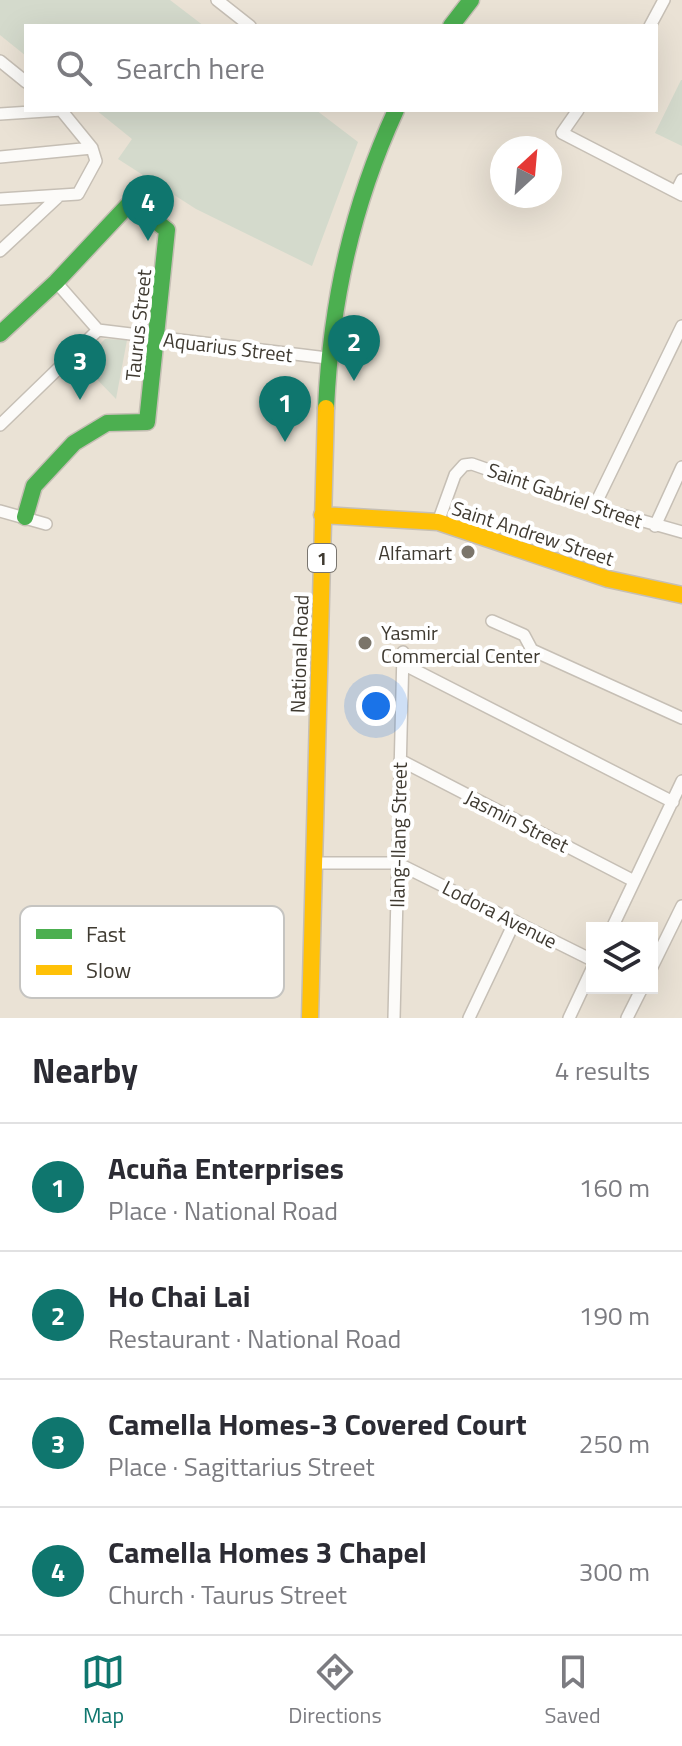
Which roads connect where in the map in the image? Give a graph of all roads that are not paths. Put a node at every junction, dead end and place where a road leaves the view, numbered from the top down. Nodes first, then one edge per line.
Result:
1 (217, 0) edge
2 (471, 0) edge
3 (664, 0) edge
4 (247, 24) edge
5 (453, 24) edge
6 (651, 24) edge
7 (2, 64) edge
8 (24, 80) edge
9 (31, 112) edge
10 (64, 112) edge
11 (395, 112) edge
12 (577, 112) edge
13 (0, 114) edge
14 (92, 148) junction
15 (0, 157) edge
16 (682, 180) edge
17 (679, 194) edge
18 (59, 196) junction
19 (0, 199) edge
20 (0, 251) edge
21 (56, 282) junction
22 (682, 326) edge
23 (98, 330) junction
24 (0, 334) edge
25 (157, 339) junction
26 (327, 358) junction
27 (0, 425) edge
28 (682, 467) edge
29 (594, 507) junction
30 (0, 511) edge
31 (322, 515) junction
32 (25, 517) junction
33 (438, 522) junction
34 (46, 524) dead end
35 (655, 526) junction
36 (682, 532) edge
37 (682, 595) edge
38 (492, 621) dead end
39 (682, 718) edge
40 (400, 760) junction
41 (682, 781) edge
42 (673, 802) junction
43 (313, 863) junction
44 (397, 863) junction
45 (634, 881) junction
46 (682, 906) edge
47 (515, 921) junction
48 (615, 922) edge
49 (658, 955) edge
50 (586, 957) edge
51 (586, 982) edge
52 (639, 994) edge
53 (310, 1018) edge
54 (394, 1018) edge
55 (469, 1018) edge
56 (569, 1018) edge
57 (627, 1018) edge

1 - 4 street
2 - 5 main road
3 - 6 street
7 - 8 street
9 - 13 street
10 - 14 street
11 - 26 main road, National Road / 1
12 - 17 street
14 - 15 street
14 - 18 street
16 - 17 street
18 - 19 street
18 - 20 street
21 - 23 street
21 - 24 main road
21 - 25 main road, Taurus Street
22 - 29 street
23 - 25 street, Aquarius Street
23 - 27 street
25 - 26 street, Aquarius Street
25 - 32 main road, Taurus Street
26 - 31 main road, National Road / 1
28 - 35 street
29 - 33 street, Saint Gabriel Street
29 - 35 street, Saint Gabriel Street
30 - 32 street
31 - 33 main road, Saint Andrew Street
31 - 43 main road, National Road / 1
32 - 34 street
33 - 37 main road, Saint Andrew Street
35 - 36 street, Saint Gabriel Street
38 - 39 street
40 - 42 street, Ilang-Ilang Street
40 - 44 street, Ilang-Ilang Street
40 - 45 street, Jasmin Street
41 - 42 street
42 - 45 street
43 - 44 street, Lodora Avenue
43 - 53 main road, National Road / 1
44 - 47 street, Lodora Avenue
44 - 54 street, Ilang-Ilang Street
45 - 48 street
46 - 49 street
47 - 50 street, Lodora Avenue
47 - 55 street
51 - 56 street
52 - 57 street

